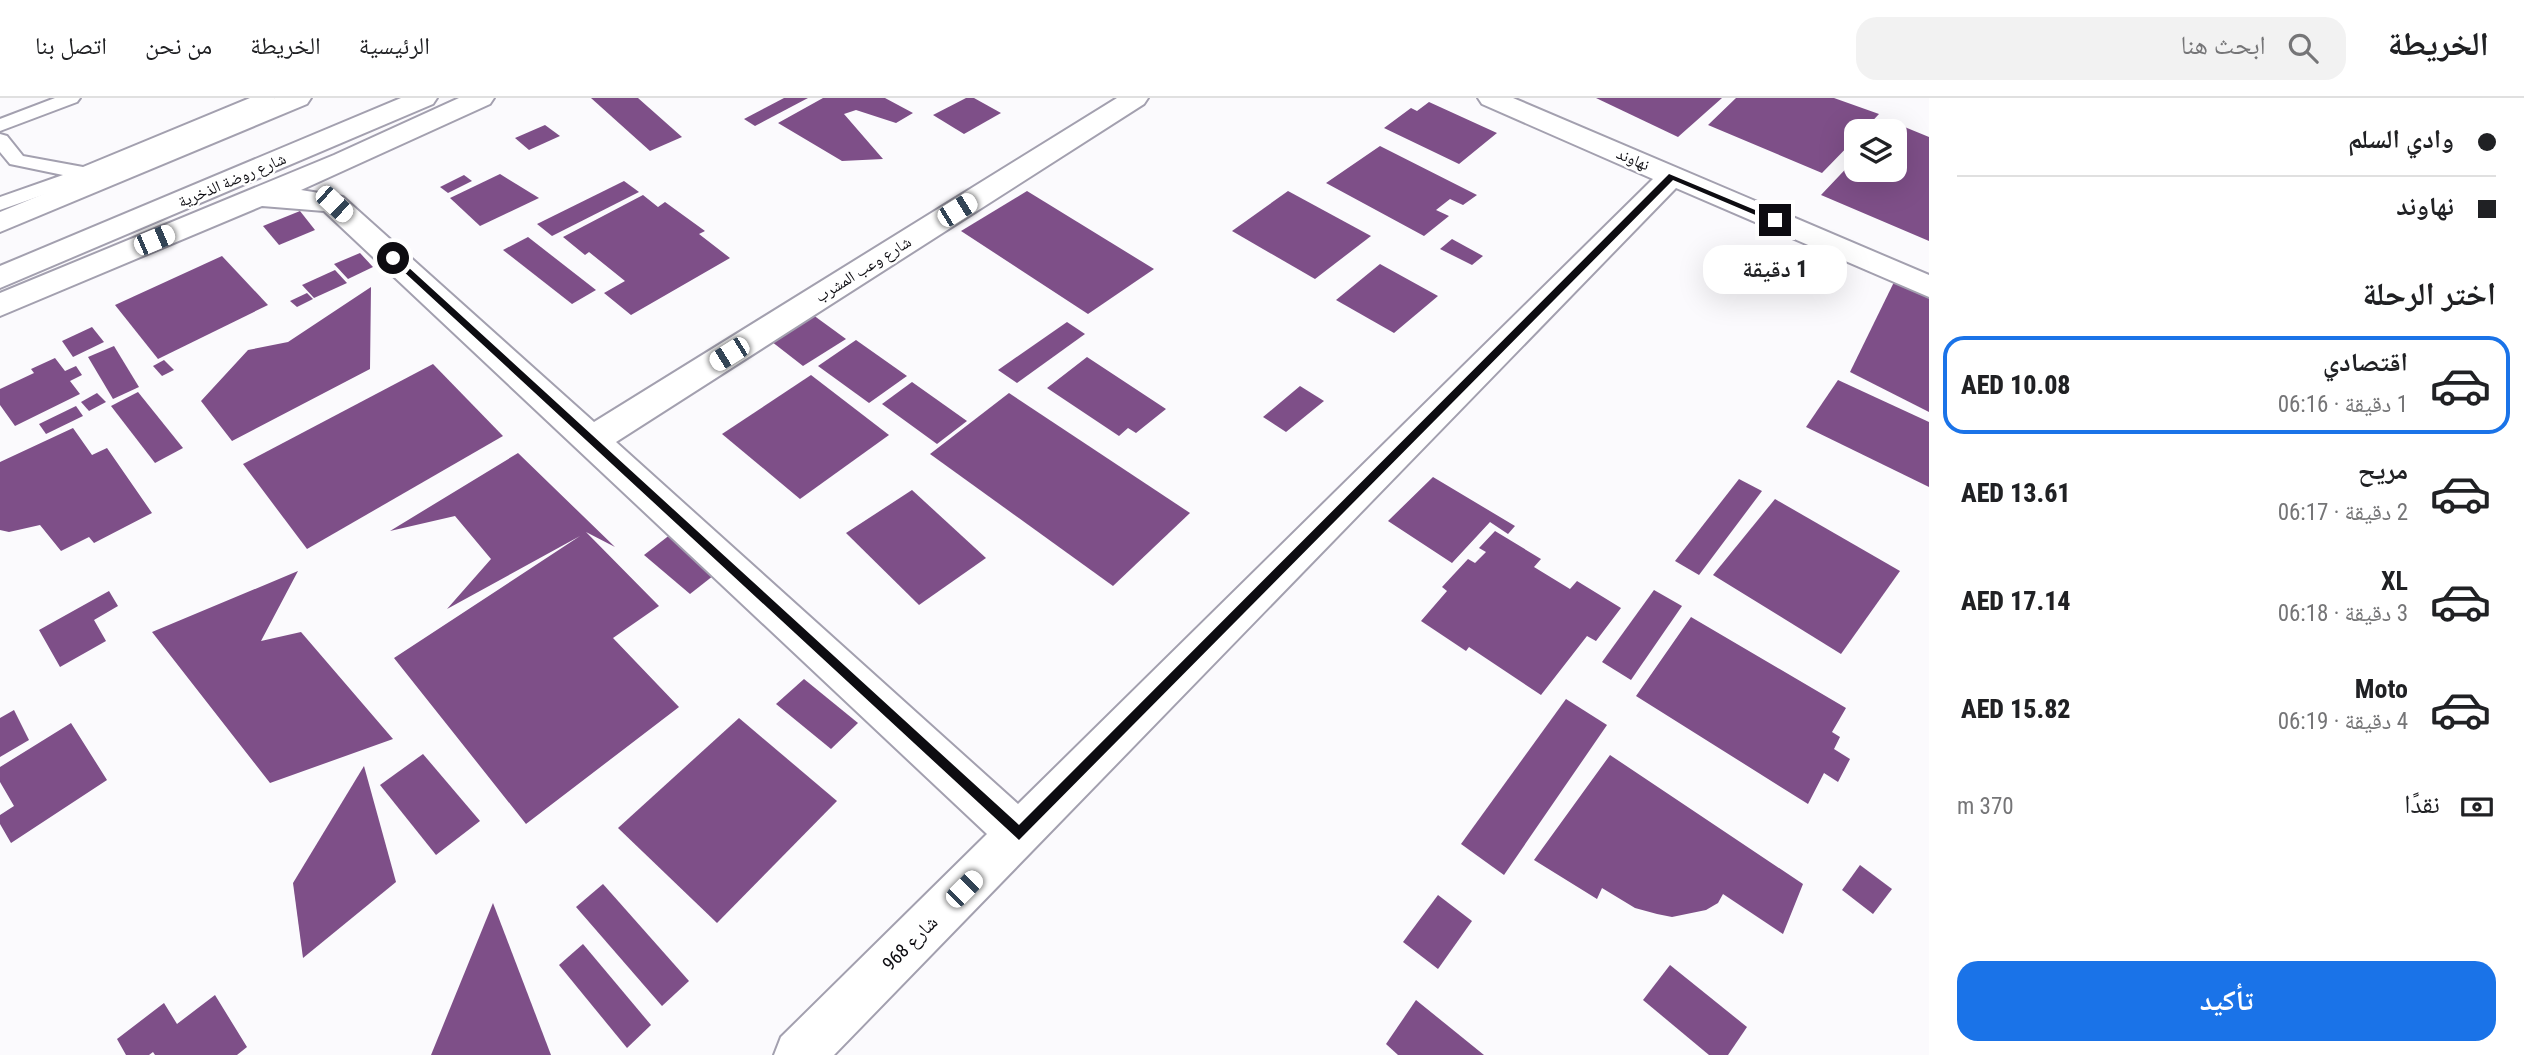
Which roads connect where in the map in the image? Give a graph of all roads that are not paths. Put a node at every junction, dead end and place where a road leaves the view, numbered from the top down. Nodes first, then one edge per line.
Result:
1 (71, 98) edge
2 (267, 98) edge
3 (298, 98) edge
4 (394, 98) edge
5 (424, 98) edge
6 (481, 98) edge
7 (1135, 98) edge
8 (1491, 98) edge
9 (0, 125) edge
10 (350, 130) junction
11 (0, 139) edge
12 (17, 160) junction
13 (344, 161) junction
14 (83, 174) junction
15 (1672, 176) junction
16 (0, 195) edge
17 (257, 197) junction
18 (0, 204) edge
19 (334, 204) junction
20 (0, 223) edge
21 (0, 278) edge
22 (1929, 287) edge
23 (0, 305) edge
24 (591, 441) junction
25 (1019, 834) junction
26 (799, 1055) edge

1 - 9 lane
2 - 14 lane
3 - 20 street
4 - 10 street
5 - 10 street, شارع روضة الذخرية
6 - 13 street
7 - 24 street, شارع وعب المشرب
8 - 15 street, نهاوند
10 - 21 street, شارع روضة الذخرية
11 - 12 lane
12 - 14 lane
12 - 16 lane
13 - 17 street
13 - 19 street
14 - 18 lane
15 - 22 street, نهاوند
15 - 25 street, شارع 968
17 - 19 street
17 - 23 street
19 - 24 street
24 - 25 street
25 - 26 street, شارع 968

